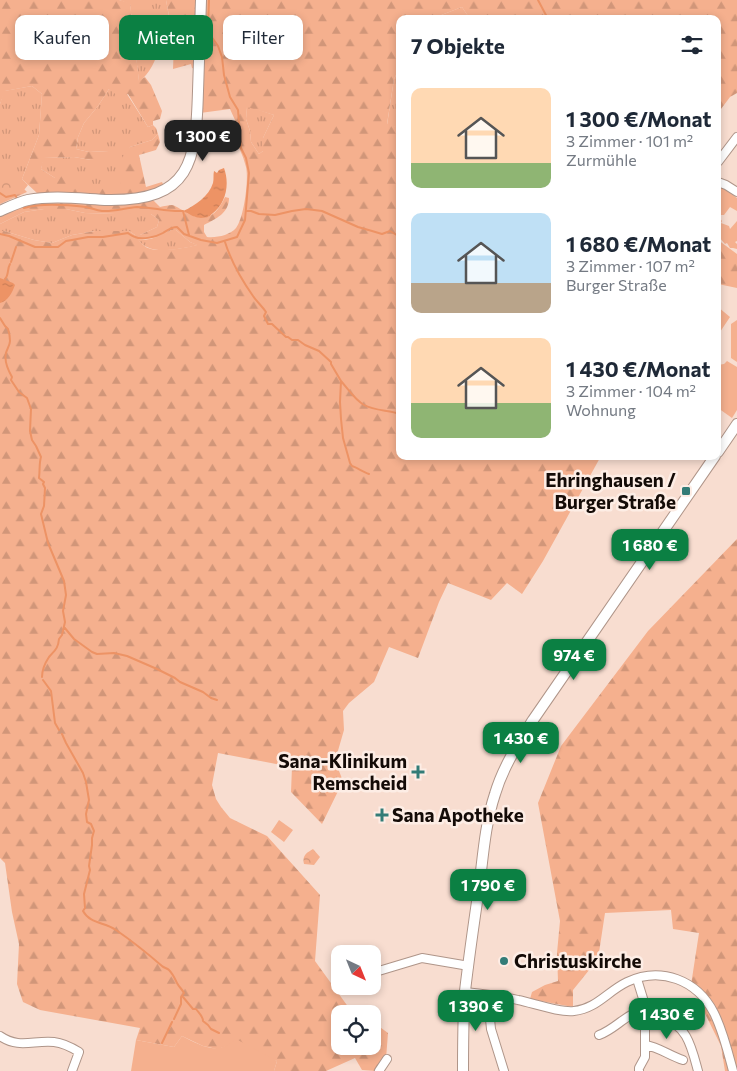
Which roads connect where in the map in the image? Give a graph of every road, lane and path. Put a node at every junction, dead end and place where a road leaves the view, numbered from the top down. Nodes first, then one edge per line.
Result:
1 (201, 0) edge
2 (737, 137) edge
3 (721, 158) edge
4 (721, 183) edge
5 (737, 192) edge
6 (0, 210) edge
7 (737, 424) edge
8 (721, 448) edge
9 (712, 460) edge
10 (469, 966) junction
11 (381, 971) edge
12 (637, 979) junction
13 (465, 992) junction
14 (493, 996) junction
15 (645, 1014) junction
16 (598, 1035) dead end
17 (0, 1036) edge
18 (645, 1045) junction
19 (387, 1059) dead end
20 (683, 1060) dead end
21 (72, 1071) edge
22 (379, 1071) edge
23 (463, 1071) edge
24 (504, 1071) edge
25 (639, 1071) edge
26 (698, 1071) edge
27 (733, 1071) edge

1 - 6 main road
2 - 3 street
4 - 5 street
7 - 8 main road
9 - 10 main road
10 - 11 street
10 - 13 main road
12 - 14 street
12 - 15 street
12 - 27 street
13 - 14 street
13 - 23 main road
14 - 24 street
15 - 16 street
15 - 18 street
15 - 26 street
17 - 21 street
18 - 20 street
18 - 25 street
19 - 22 street

